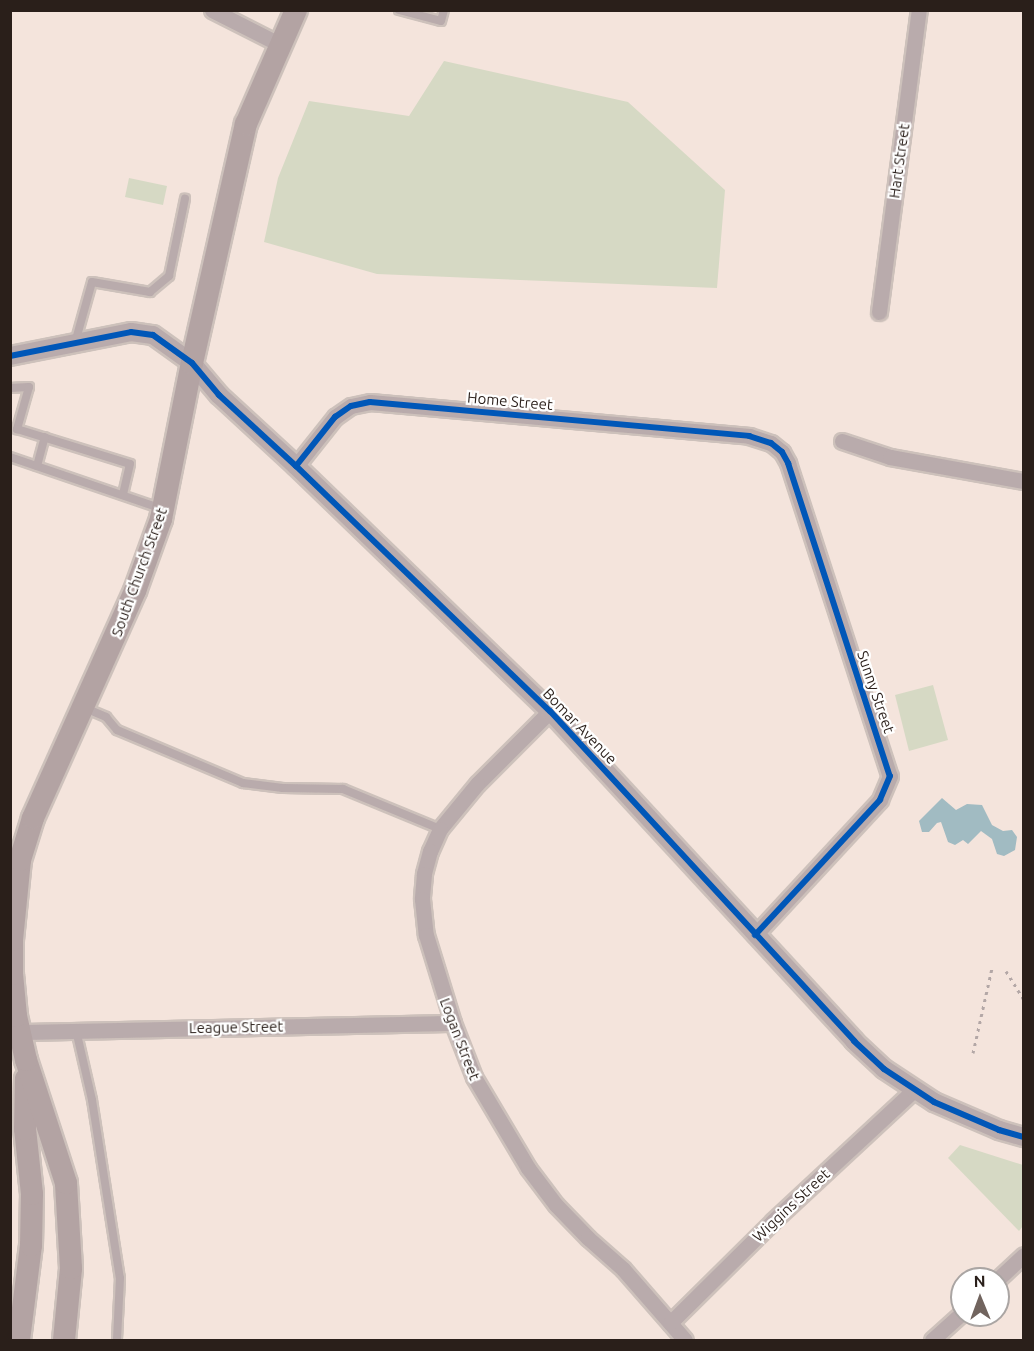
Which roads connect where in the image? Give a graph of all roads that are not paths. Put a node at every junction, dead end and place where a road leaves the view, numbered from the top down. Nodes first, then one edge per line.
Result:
1 (212, 10) edge
2 (296, 10) edge
3 (399, 10) edge
4 (444, 10) edge
5 (919, 10) edge
6 (281, 45) junction
7 (185, 199) dead end
8 (879, 312) dead end
9 (75, 343) junction
10 (10, 356) edge
11 (192, 363) junction
12 (10, 388) edge
13 (749, 436) joint
14 (45, 438) junction
15 (842, 441) dead end
16 (10, 457) edge
17 (37, 466) junction
18 (296, 466) junction
19 (1023, 481) edge
20 (123, 494) junction
21 (163, 509) junction
22 (84, 708) junction
23 (550, 711) junction
24 (440, 829) junction
25 (12, 910) edge
26 (755, 935) junction
27 (453, 1023) junction
28 (76, 1030) junction
29 (20, 1032) junction
30 (27, 1060) junction
31 (915, 1089) junction
32 (1023, 1137) edge
33 (1023, 1255) edge
34 (1010, 1267) edge
35 (670, 1323) junction
36 (950, 1324) edge
37 (19, 1341) edge
38 (64, 1341) edge
39 (117, 1341) edge
40 (686, 1341) edge
41 (932, 1341) edge

1 - 6 street
2 - 6 main road, South Church Street
3 - 4 lane
5 - 8 street, Hart Street
6 - 11 main road, South Church Street
7 - 9 lane
9 - 10 street, Bomar Avenue
9 - 11 street, Bomar Avenue
11 - 18 street, Bomar Avenue
11 - 21 main road, South Church Street
12 - 14 lane
13 - 18 street, Home Street
13 - 26 street, Sunny Street
14 - 17 lane
14 - 20 lane
15 - 19 street
16 - 17 lane
17 - 20 lane
18 - 23 street, Bomar Avenue
20 - 21 lane
21 - 22 main road, South Church Street
22 - 24 lane
22 - 25 main road, South Church Street
23 - 24 street, Logan Street
23 - 26 street, Bomar Avenue
24 - 27 street, Logan Street
25 - 29 main road, South Church Street
26 - 31 street, Bomar Avenue
27 - 28 street, League Street
27 - 35 street, Logan Street
28 - 29 street, League Street
28 - 39 lane
29 - 30 main road, South Church Street
30 - 37 main road
30 - 38 main road
31 - 32 street, Bomar Avenue
31 - 35 street, Wiggins Street
33 - 34 street
35 - 40 street, Logan Street
36 - 41 street

